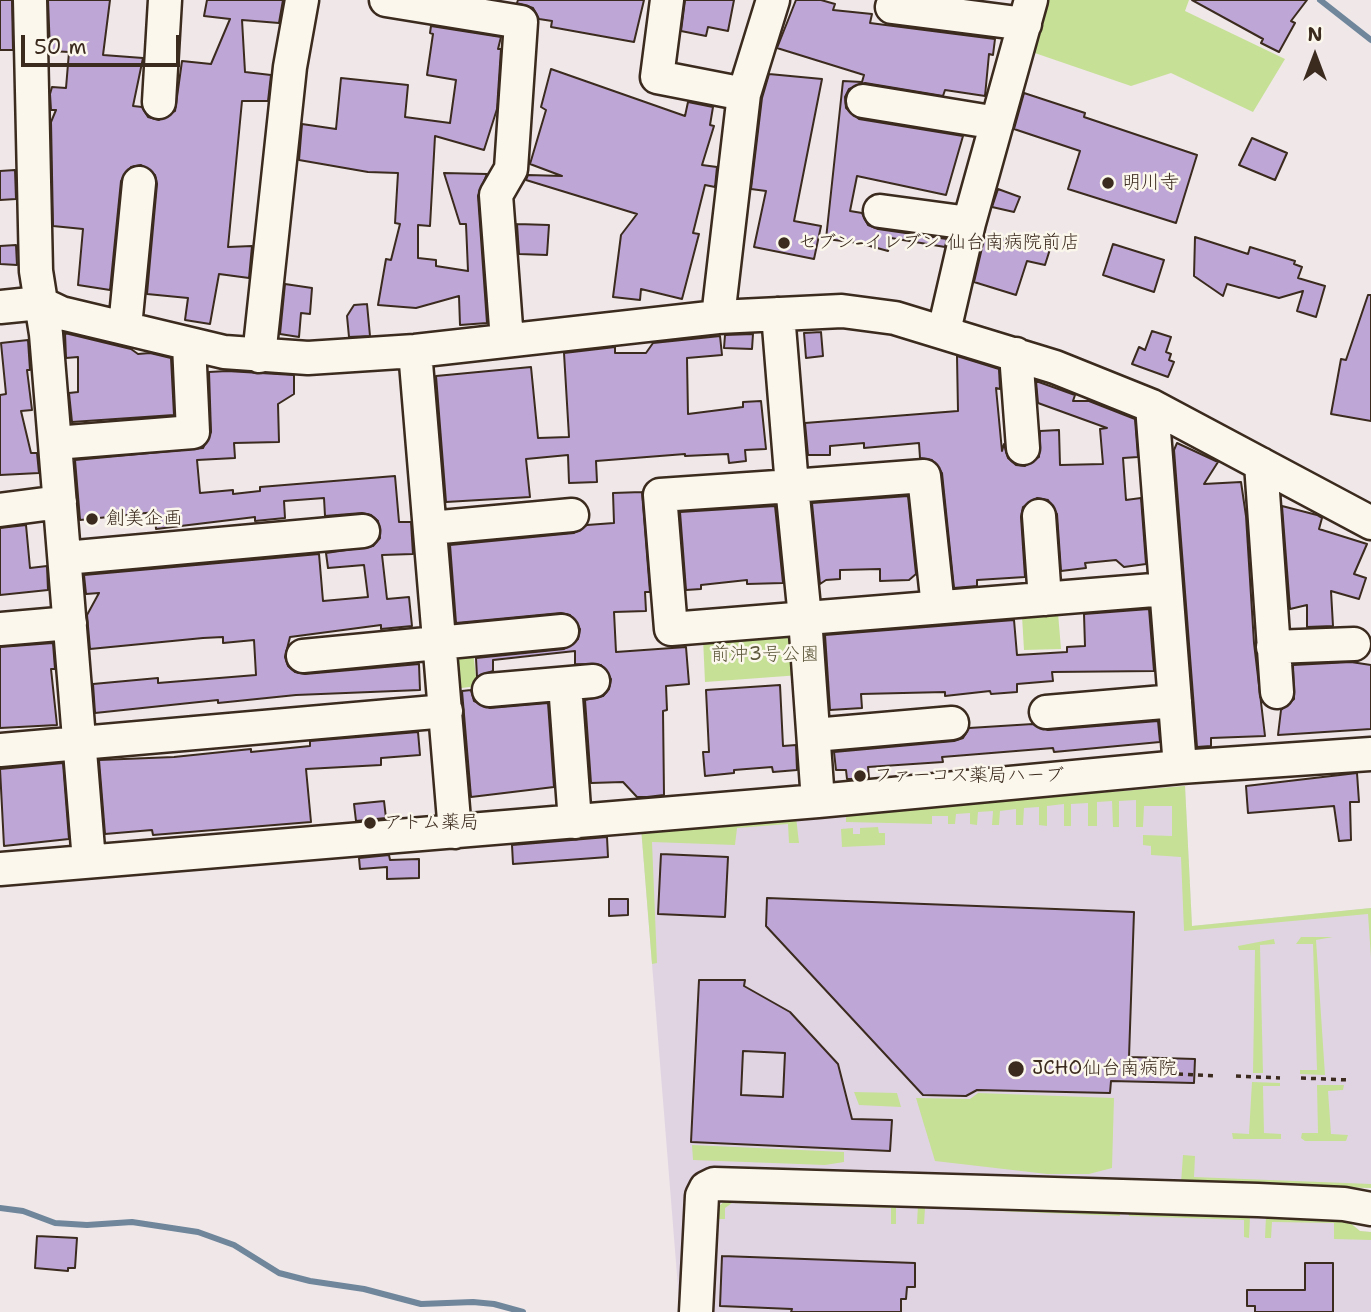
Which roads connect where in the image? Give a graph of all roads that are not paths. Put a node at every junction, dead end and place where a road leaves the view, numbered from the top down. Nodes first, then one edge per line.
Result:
1 (30, 0) edge
2 (165, 0) edge
3 (302, 0) edge
4 (386, 0) edge
5 (667, 0) edge
6 (773, 0) edge
7 (892, 7) dead end
8 (970, 8) edge
9 (1028, 12) edge
10 (744, 94) junction
11 (863, 101) dead end
12 (159, 102) dead end
13 (997, 123) junction
14 (139, 183) dead end
15 (880, 211) dead end
16 (969, 223) junction
17 (40, 303) junction
18 (0, 307) edge
19 (779, 314) junction
20 (718, 317) junction
21 (125, 327) junction
22 (944, 331) junction
23 (508, 341) junction
24 (189, 344) junction
25 (415, 351) junction
26 (1016, 354) junction
27 (259, 356) junction
28 (1152, 406) junction
29 (55, 443) junction
30 (1023, 448) dead end
31 (1261, 464) junction
32 (792, 486) junction
33 (60, 502) junction
34 (0, 510) edge
35 (572, 515) dead end
36 (1040, 516) dead end
37 (1371, 523) edge
38 (430, 528) junction
39 (363, 530) dead end
40 (65, 558) junction
41 (1166, 589) junction
42 (1045, 598) junction
43 (939, 607) junction
44 (805, 618) junction
45 (70, 623) junction
46 (0, 629) edge
47 (562, 631) dead end
48 (440, 643) junction
49 (1354, 644) dead end
50 (1273, 646) junction
51 (303, 656) dead end
52 (489, 690) dead end
53 (1277, 692) dead end
54 (1175, 702) junction
55 (446, 711) junction
56 (1046, 712) dead end
57 (952, 723) dead end
58 (814, 735) junction
59 (80, 743) junction
60 (0, 750) edge
61 (1371, 754) edge
62 (1180, 767) junction
63 (818, 801) junction
64 (575, 822) junction
65 (456, 832) junction
66 (89, 861) junction
67 (0, 869) edge
68 (1371, 1209) edge
69 (696, 1312) edge

1 - 17 street
2 - 12 street
3 - 27 street
4 - 23 street
5 - 10 street
6 - 10 street
7 - 8 street
8 - 9 street
9 - 13 street
10 - 20 street
11 - 13 street
13 - 16 street
14 - 21 street
15 - 16 street
16 - 22 street
17 - 18 street
17 - 21 street
17 - 29 street
19 - 20 street
19 - 22 street
19 - 32 street
20 - 23 street
21 - 24 street
22 - 26 street
23 - 25 street
24 - 27 street
24 - 29 street
25 - 27 street
25 - 38 street
26 - 28 street
26 - 30 street
28 - 31 street
28 - 41 street
29 - 33 street
31 - 37 street
31 - 50 street
32 - 43 street
32 - 44 street
32 - 44 street
33 - 34 street
33 - 40 street
35 - 38 street
36 - 42 street
38 - 48 street
39 - 40 street
40 - 45 street
41 - 42 street
41 - 54 street
42 - 43 street
43 - 44 street
44 - 58 street
45 - 46 street
45 - 59 street
47 - 48 street
48 - 51 street
48 - 55 street
49 - 50 street
50 - 53 street
52 - 64 street
54 - 56 street
54 - 62 street
55 - 59 street
55 - 65 street
57 - 58 street
58 - 63 street
59 - 60 street
59 - 66 street
61 - 62 street
62 - 63 street
63 - 64 street
64 - 65 street
65 - 66 street
66 - 67 street
68 - 69 street

